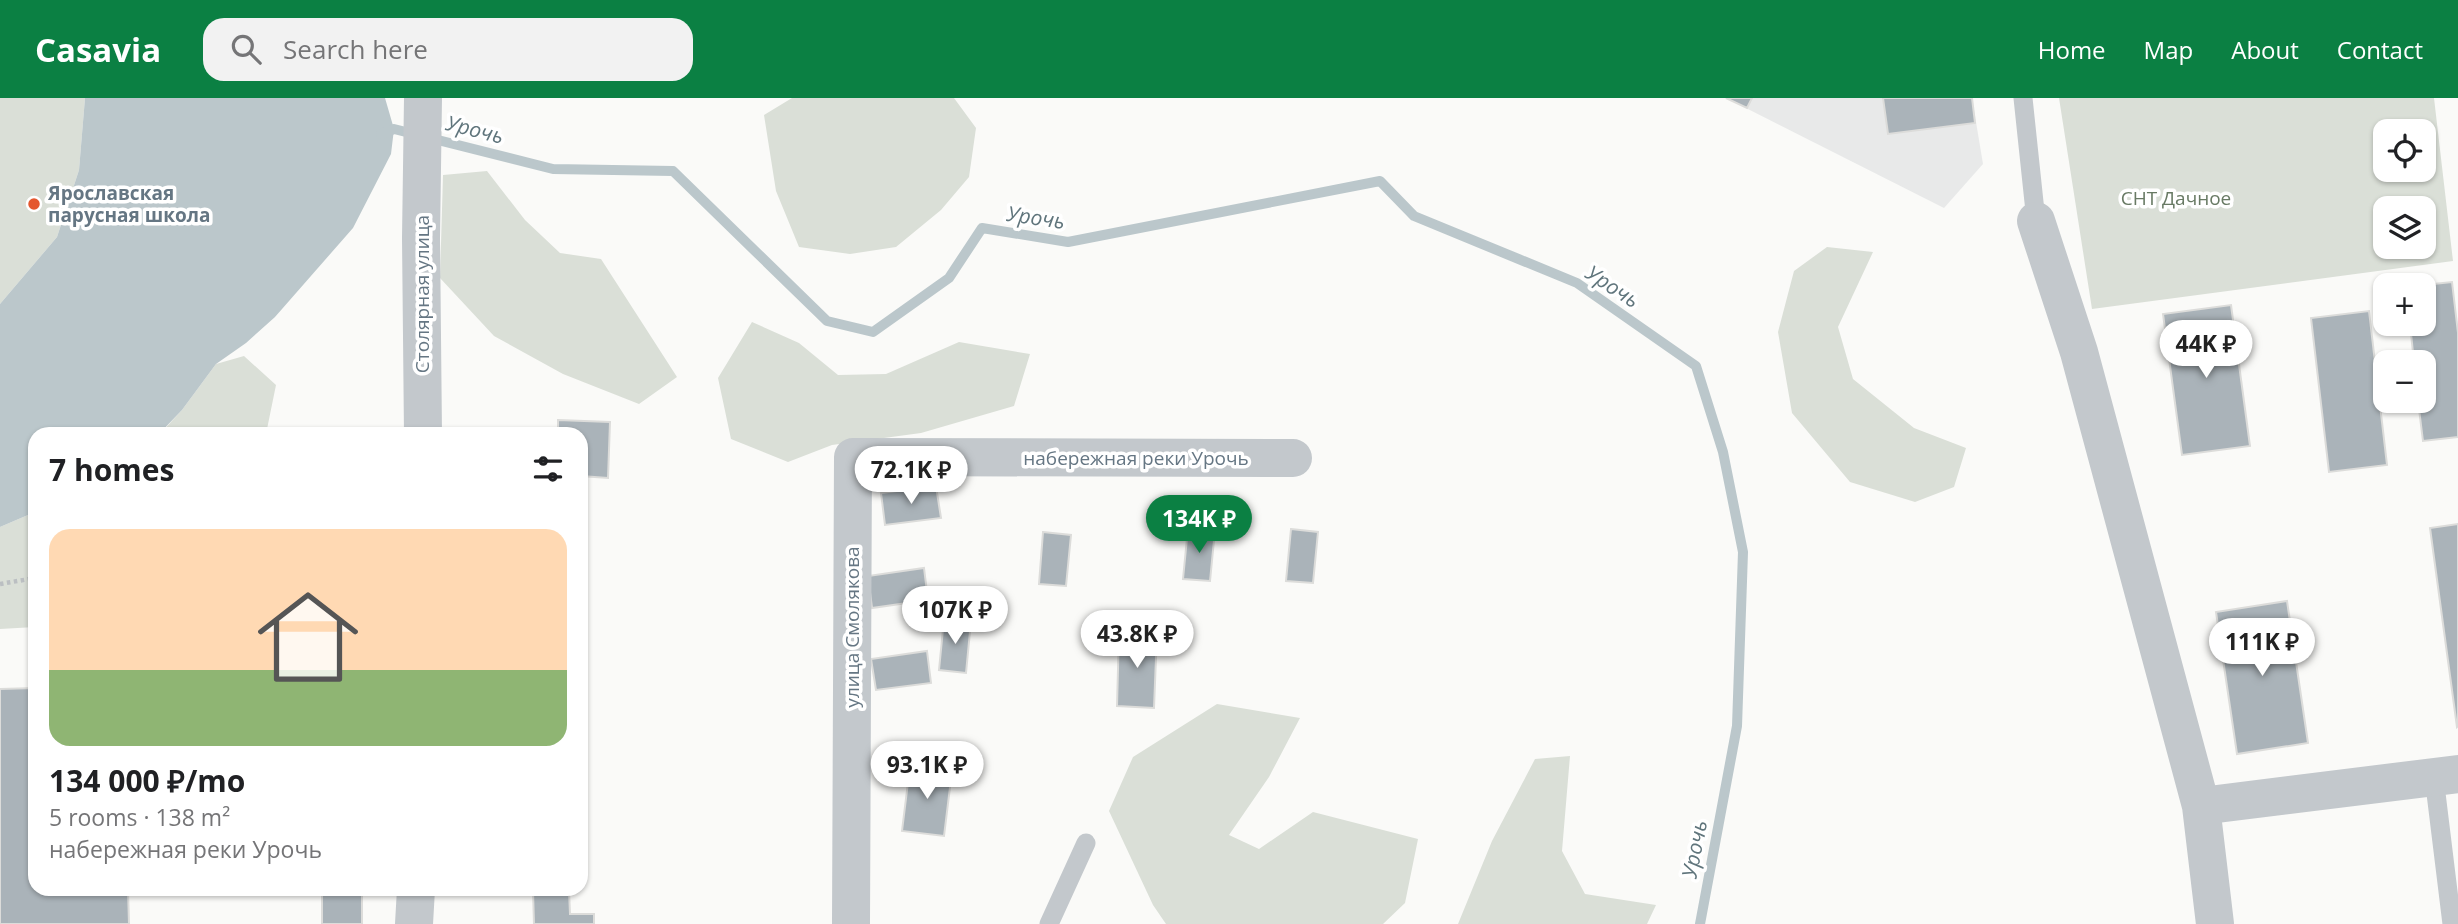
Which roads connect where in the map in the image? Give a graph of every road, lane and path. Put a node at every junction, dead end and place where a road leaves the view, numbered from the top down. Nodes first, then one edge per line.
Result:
1 (423, 98) edge
2 (2023, 98) edge
3 (2036, 221) joint
4 (423, 427) edge
5 (853, 457) joint
6 (1293, 458) dead end
7 (28, 579) edge
8 (0, 584) edge
9 (2446, 775) edge
10 (2201, 806) junction
11 (1086, 843) dead end
12 (416, 896) edge
13 (414, 924) edge
14 (851, 924) edge
15 (1049, 924) edge
16 (2215, 924) edge
17 (2452, 924) edge

1 - 4 street, Столярная улица
2 - 3 lane
3 - 10 street
5 - 6 street, набережная реки Урочь
5 - 14 street, улица Смолякова
7 - 8 path
9 - 10 street
9 - 17 lane
10 - 16 street
11 - 15 lane
12 - 13 street

